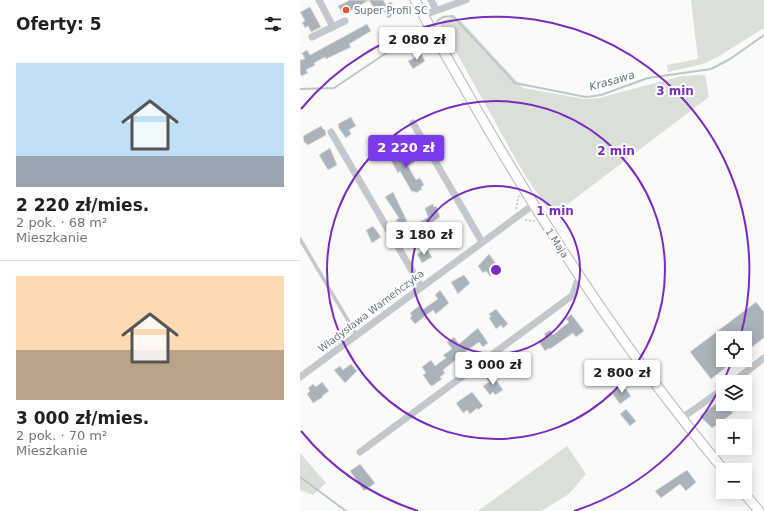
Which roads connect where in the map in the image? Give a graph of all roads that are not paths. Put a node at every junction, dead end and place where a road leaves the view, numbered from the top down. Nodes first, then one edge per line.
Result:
1 (319, 0) edge
2 (415, 0) edge
3 (431, 0) edge
4 (466, 0) edge
5 (436, 10) junction
6 (424, 15) junction
7 (345, 21) dead end
8 (333, 27) junction
9 (312, 37) dead end
10 (413, 123) dead end
11 (331, 132) dead end
12 (533, 205) junction
13 (300, 239) edge
14 (482, 242) junction
15 (581, 278) junction
16 (421, 286) junction
17 (356, 334) junction
18 (764, 358) edge
19 (742, 375) edge
20 (300, 377) edge
21 (716, 394) edge
22 (682, 418) junction
23 (360, 452) dead end
24 (718, 463) edge
25 (749, 499) edge
26 (759, 511) edge

1 - 8 street
2 - 6 main road, 1 Maja
3 - 5 street
4 - 5 street
5 - 6 street
6 - 12 main road, 1 Maja
7 - 8 street
8 - 9 street
10 - 14 street
11 - 16 street
12 - 14 street, Władysława Warneńczyka
12 - 15 main road, 1 Maja
13 - 17 lane
14 - 16 street, Władysława Warneńczyka
15 - 22 main road, 1 Maja
15 - 23 street
16 - 17 street, Władysława Warneńczyka
17 - 20 street, Władysława Warneńczyka
18 - 19 street
21 - 22 street
22 - 24 main road, 1 Maja
25 - 26 main road

